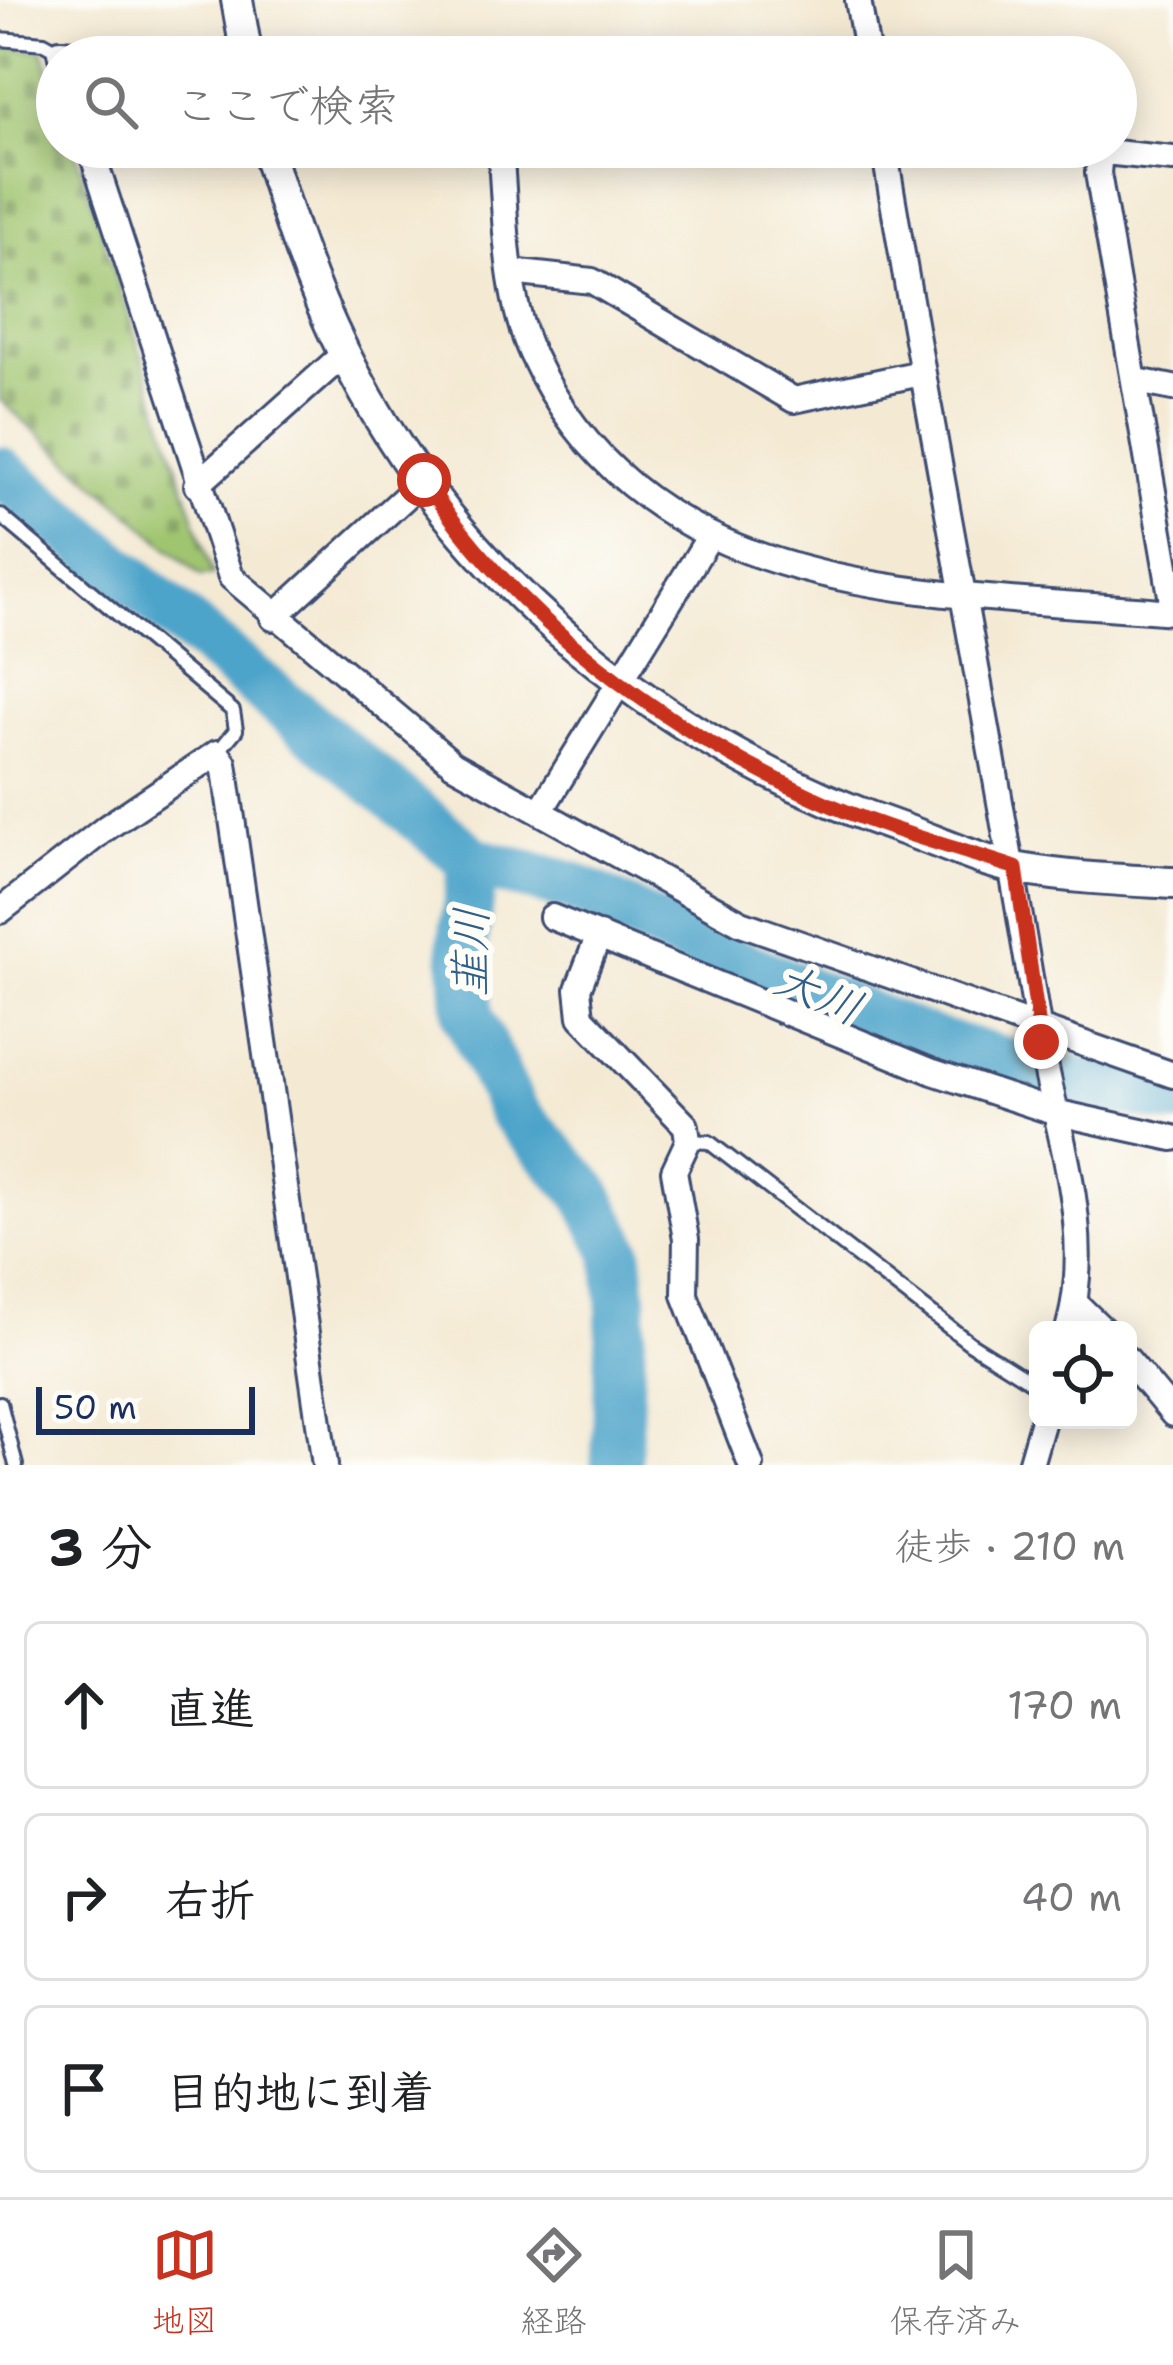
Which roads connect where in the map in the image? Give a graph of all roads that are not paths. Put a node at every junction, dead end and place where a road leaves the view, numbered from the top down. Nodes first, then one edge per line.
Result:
1 (237, 0) edge
2 (858, 0) edge
3 (243, 36) edge
4 (864, 36) edge
5 (0, 38) edge
6 (36, 42) edge
7 (1137, 156) edge
8 (1173, 159) edge
9 (97, 168) edge
10 (273, 168) edge
11 (502, 168) edge
12 (887, 168) edge
13 (1098, 168) edge
14 (511, 272) junction
15 (344, 354) junction
16 (921, 373) junction
17 (1137, 381) junction
18 (1173, 388) edge
19 (424, 480) junction
20 (197, 484) junction
21 (0, 514) edge
22 (708, 539) junction
23 (964, 593) junction
24 (1173, 609) edge
25 (273, 618) junction
26 (622, 685) junction
27 (217, 753) junction
28 (541, 810) junction
29 (1016, 868) junction
30 (1173, 883) edge
31 (0, 911) edge
32 (551, 916) dead end
33 (599, 934) junction
34 (1039, 1034) junction
35 (1173, 1075) edge
36 (1052, 1105) junction
37 (1173, 1138) edge
38 (688, 1141) junction
39 (1076, 1304) junction
40 (1071, 1321) edge
41 (1093, 1321) edge
42 (1137, 1371) edge
43 (1029, 1380) edge
44 (0, 1403) edge
45 (1173, 1414) edge
46 (1040, 1429) edge
47 (16, 1465) edge
48 (325, 1465) edge
49 (751, 1465) edge
50 (1030, 1465) edge

1 - 3 street
2 - 4 street
5 - 6 lane
7 - 8 street
9 - 20 street
10 - 15 street
11 - 14 street
12 - 16 street
13 - 17 street
14 - 16 street
14 - 22 street
15 - 19 street
15 - 20 street
16 - 23 street
17 - 18 street
17 - 24 street
19 - 25 street
19 - 26 street
20 - 25 street
21 - 27 lane
22 - 23 street
22 - 26 street
23 - 24 street
23 - 29 street
25 - 28 street
26 - 28 street
26 - 29 street
27 - 31 street
27 - 48 street
28 - 34 street
29 - 30 street
29 - 34 street
32 - 33 street
33 - 36 street
33 - 38 street
34 - 35 street
34 - 36 street
36 - 37 street
36 - 39 street
38 - 43 lane
38 - 49 street
39 - 40 street
39 - 41 street
42 - 45 street
44 - 47 lane
46 - 50 street

